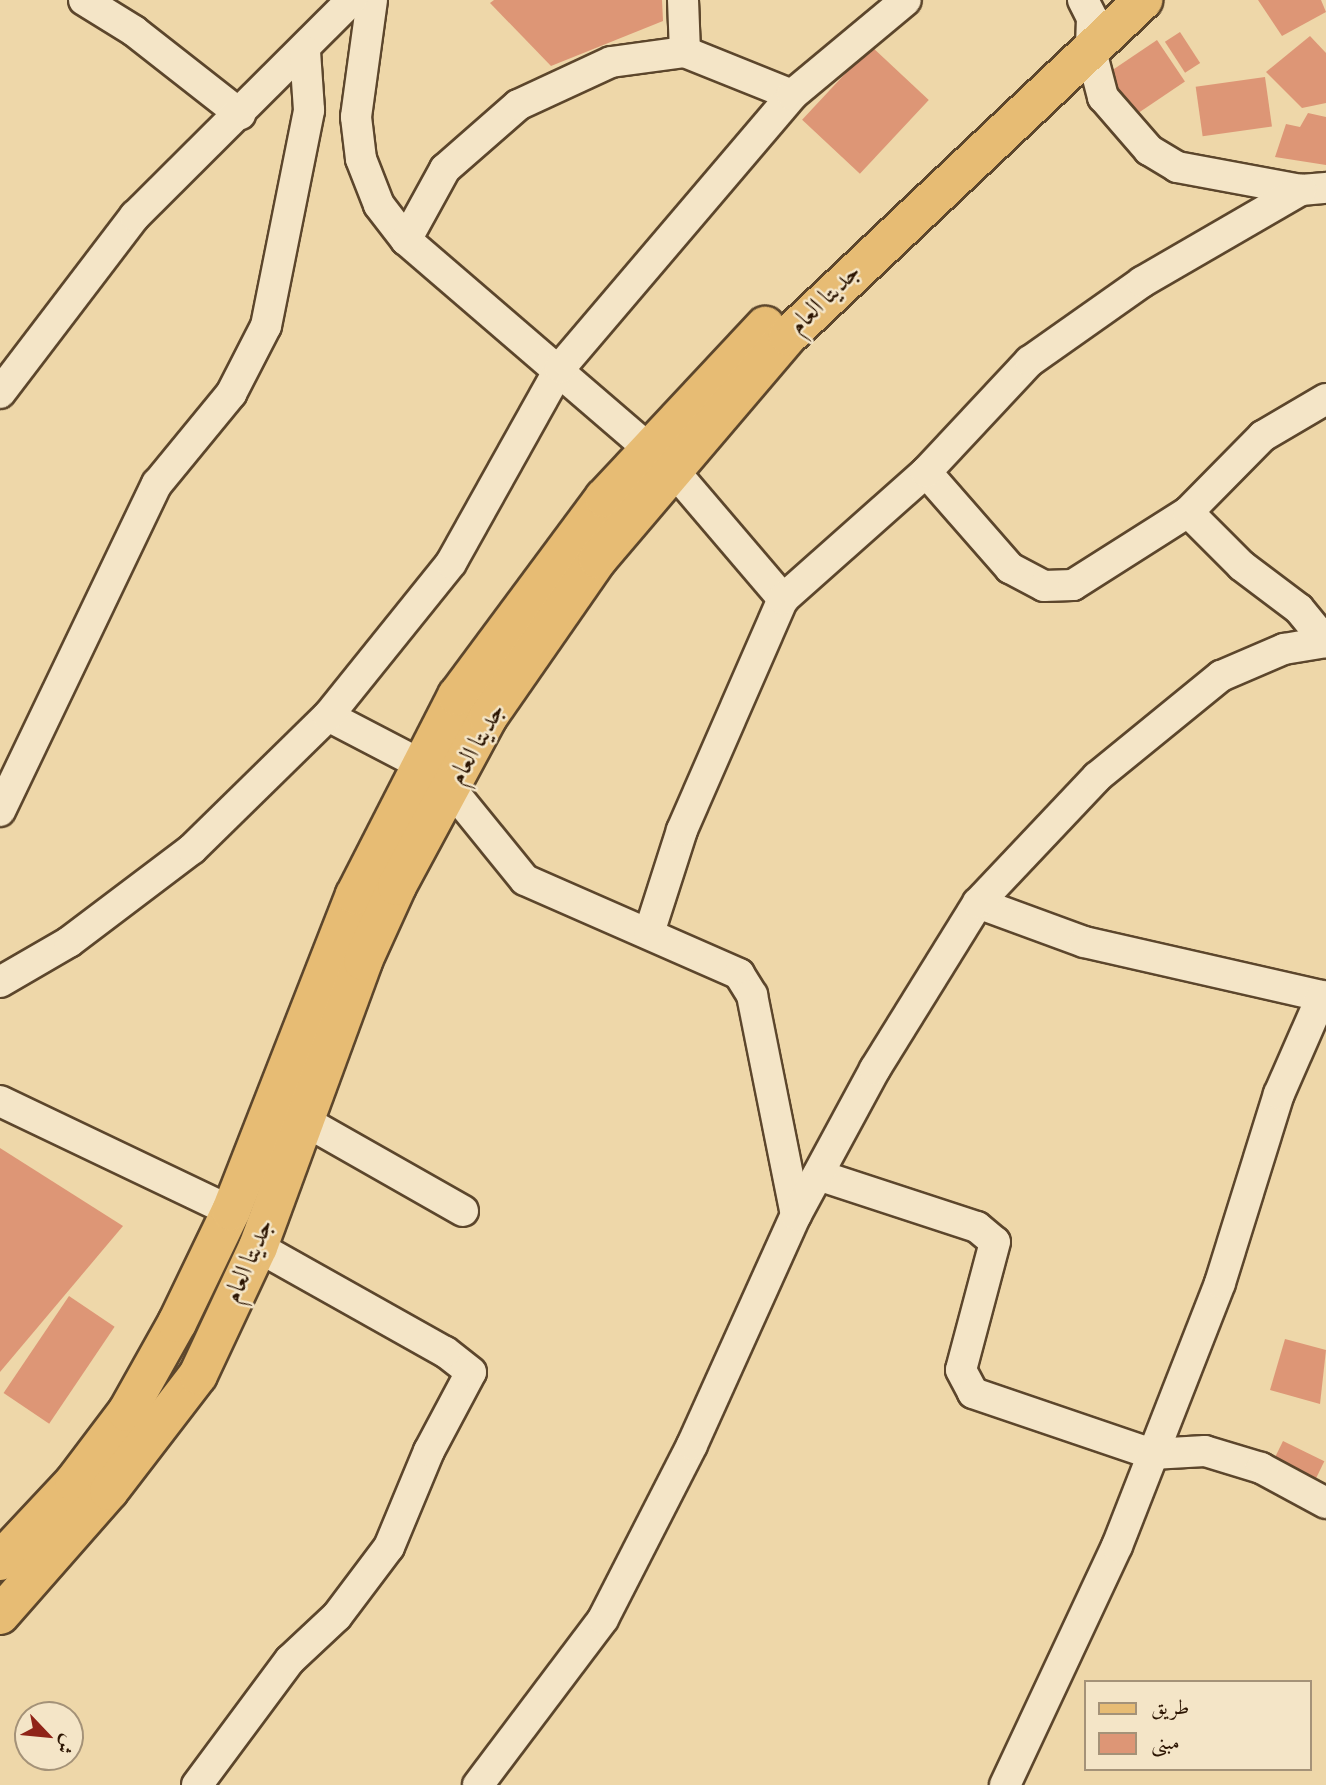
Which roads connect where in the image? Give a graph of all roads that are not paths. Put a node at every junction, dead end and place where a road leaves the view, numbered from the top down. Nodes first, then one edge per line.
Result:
1 (84, 0) edge
2 (352, 0) edge
3 (372, 0) edge
4 (683, 0) edge
5 (906, 0) edge
6 (1143, 0) edge
7 (1094, 17) edge
8 (305, 51) junction
9 (685, 52) junction
10 (792, 95) junction
11 (240, 114) junction
12 (1314, 189) edge
13 (406, 240) junction
14 (560, 368) junction
15 (0, 393) edge
16 (1326, 399) edge
17 (661, 458) junction
18 (926, 472) junction
19 (1188, 512) junction
20 (783, 598) junction
21 (1326, 642) edge
22 (328, 716) junction
23 (422, 765) junction
24 (451, 789) junction
25 (3, 797) edge
26 (978, 904) junction
27 (649, 933) junction
28 (0, 982) edge
29 (1324, 996) edge
30 (300, 1031) junction
31 (337, 1044) junction
32 (0, 1101) edge
33 (303, 1120) junction
34 (818, 1175) junction
35 (231, 1211) junction
36 (463, 1211) dead end
37 (796, 1215) junction
38 (258, 1247) junction
39 (1152, 1454) junction
40 (1326, 1503) edge
41 (0, 1561) edge
42 (0, 1615) edge
43 (197, 1785) edge
44 (478, 1785) edge
45 (1005, 1785) edge

1 - 11 street
2 - 8 street
3 - 13 street
4 - 9 street
5 - 10 street
6 - 7 main road, جديتا العام
7 - 12 street
7 - 17 main road, جديتا العام
8 - 11 street
8 - 25 street
9 - 10 street
9 - 13 street
10 - 14 street
11 - 15 street
12 - 18 street
13 - 14 street
14 - 17 street
14 - 22 street
16 - 19 street
17 - 20 street
17 - 23 main road, جديتا العام
17 - 24 main road, جديتا العام
18 - 19 street
18 - 20 street
19 - 21 street
20 - 27 street
21 - 26 street
22 - 23 street
22 - 28 street
23 - 24 street
23 - 30 main road, جديتا العام
24 - 27 street
24 - 31 main road, جديتا العام
26 - 29 street
26 - 34 street
27 - 37 street
29 - 39 street
30 - 31 main road
30 - 35 main road, جديتا العام
31 - 33 main road, جديتا العام
32 - 35 street
33 - 36 street
33 - 38 main road, جديتا العام
34 - 37 street
34 - 39 street
35 - 41 main road, جديتا العام
37 - 44 street
38 - 42 main road, جديتا العام
38 - 43 street
39 - 40 street
39 - 45 street

